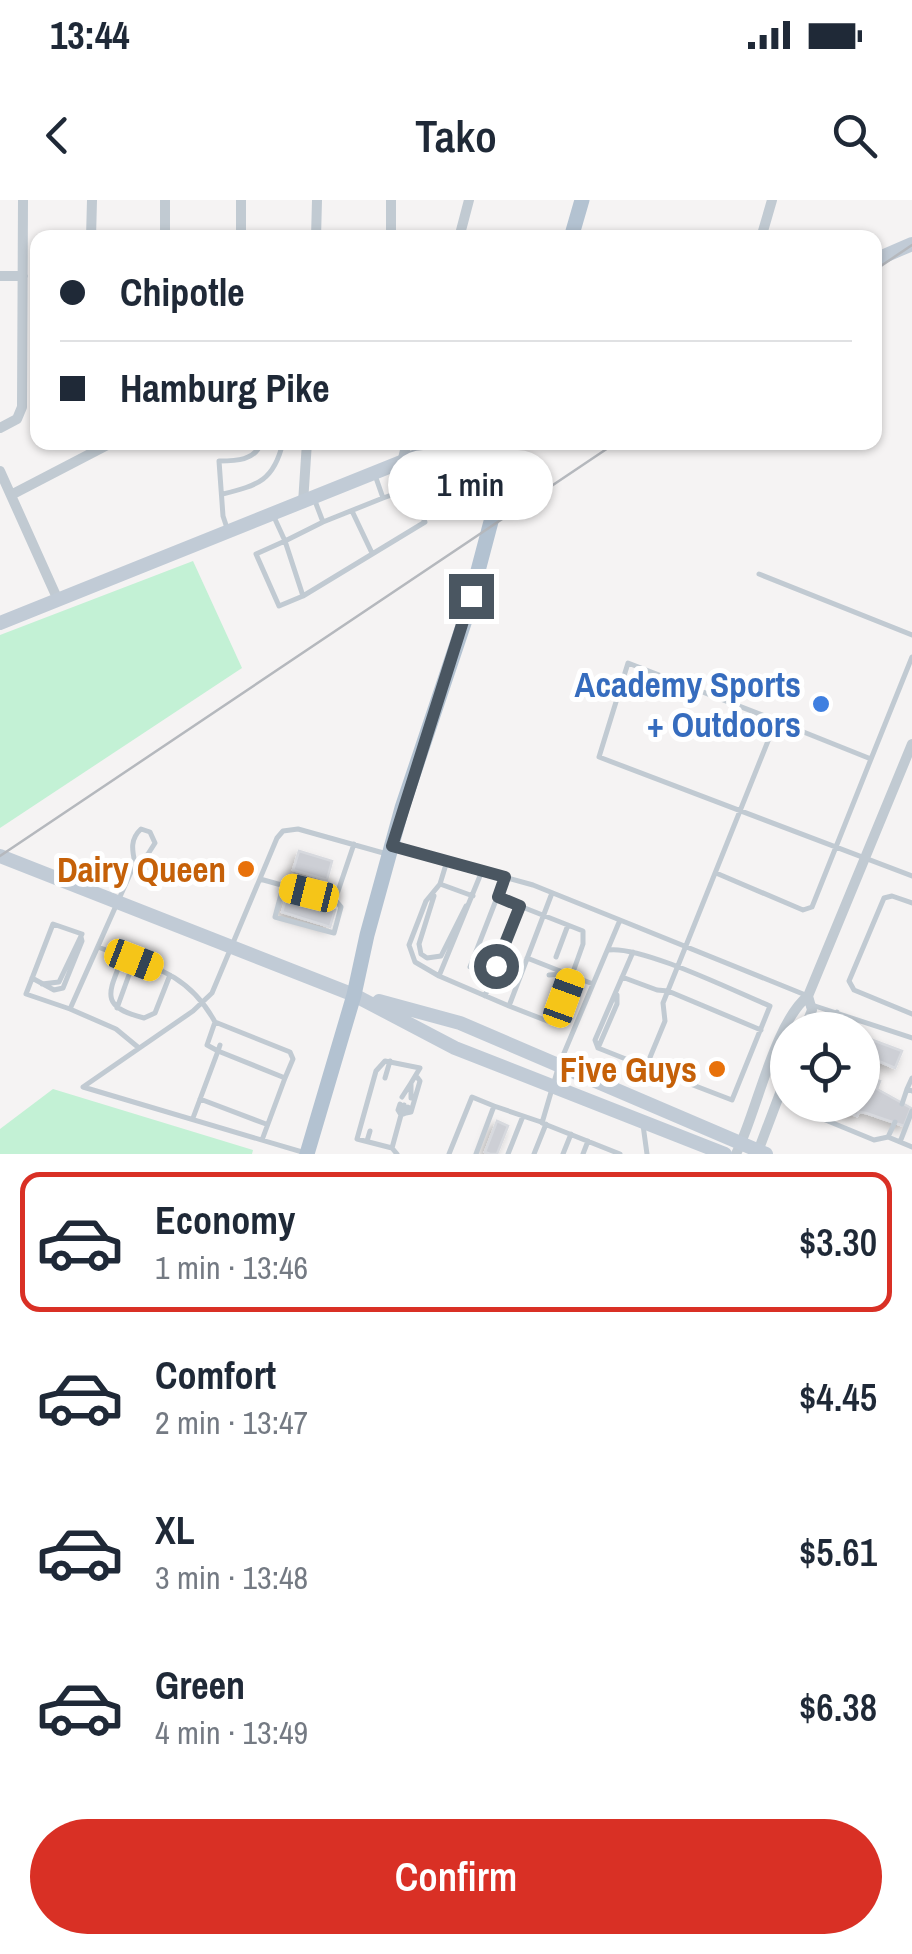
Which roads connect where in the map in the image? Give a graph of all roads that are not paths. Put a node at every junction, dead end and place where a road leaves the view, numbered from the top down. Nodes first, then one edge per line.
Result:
1 (23, 200) edge
2 (92, 200) edge
3 (165, 200) edge
4 (241, 200) edge
5 (317, 200) edge
6 (391, 200) edge
7 (469, 200) edge
8 (582, 200) edge
9 (772, 200) edge
10 (90, 230) edge
11 (165, 230) edge
12 (241, 230) edge
13 (316, 230) edge
14 (391, 230) edge
15 (460, 230) edge
16 (573, 230) edge
17 (763, 230) edge
18 (912, 244) edge
19 (882, 257) edge
20 (0, 276) edge
21 (23, 276) junction
22 (0, 428) edge
23 (97, 450) edge
24 (259, 450) edge
25 (281, 450) edge
26 (307, 450) edge
27 (405, 450) edge
28 (432, 450) edge
29 (447, 450) edge
30 (510, 450) edge
31 (402, 464) junction
32 (0, 471) edge
33 (374, 475) junction
34 (10, 494) junction
35 (223, 494) junction
36 (383, 498) junction
37 (308, 501) junction
38 (441, 509) dead end
39 (352, 510) junction
40 (273, 514) junction
41 (323, 522) junction
42 (228, 532) junction
43 (284, 541) junction
44 (373, 554) junction
45 (759, 574) dead end
46 (304, 596) junction
47 (58, 600) junction
48 (0, 623) edge
49 (912, 635) edge
50 (912, 657) edge
51 (776, 721) junction
52 (912, 744) edge
53 (871, 759) junction
54 (742, 810) junction
55 (354, 844) junction
56 (836, 848) junction
57 (390, 850) junction
58 (0, 856) edge
59 (866, 858) junction
60 (447, 861) junction
61 (136, 862) junction
62 (482, 871) junction
63 (716, 874) junction
64 (178, 876) dead end
65 (912, 876) edge
66 (505, 877) junction
67 (260, 879) junction
68 (440, 884) junction
69 (283, 887) junction
70 (434, 893) junction
71 (552, 893) junction
72 (473, 896) junction
73 (498, 897) junction
74 (335, 900) junction
75 (117, 901) junction
76 (469, 904) junction
77 (912, 904) edge
78 (520, 906) junction
79 (544, 915) junction
80 (620, 920) junction
81 (568, 925) junction
82 (98, 946) junction
83 (686, 946) junction
84 (231, 947) junction
85 (608, 950) junction
86 (632, 952) junction
87 (123, 956) junction
88 (556, 957) dead end
89 (530, 959) junction
90 (134, 960) junction
91 (470, 967) dead end
92 (677, 968) junction
93 (540, 972) dead end
94 (568, 974) junction
95 (170, 975) junction
96 (549, 975) dead end
97 (438, 976) junction
98 (32, 978) junction
99 (622, 978) junction
100 (593, 984) junction
101 (668, 990) junction
102 (354, 995) junction
103 (485, 996) junction
104 (810, 1001) junction
105 (204, 1002) junction
106 (508, 1006) junction
107 (70, 1010) junction
108 (120, 1011) junction
109 (808, 1012) edge
110 (837, 1012) edge
111 (912, 1014) edge
112 (214, 1022) junction
113 (880, 1027) edge
114 (116, 1029) junction
115 (761, 1030) junction
116 (238, 1031) junction
117 (247, 1034) junction
118 (256, 1038) junction
119 (912, 1038) edge
120 (235, 1039) dead end
121 (243, 1042) dead end
122 (274, 1045) junction
123 (253, 1046) dead end
124 (139, 1048) junction
125 (219, 1048) junction
126 (283, 1049) junction
127 (270, 1053) dead end
128 (280, 1056) dead end
129 (390, 1061) junction
130 (559, 1065) junction
131 (646, 1067) junction
132 (285, 1078) junction
133 (385, 1078) dead end
134 (912, 1078) edge
135 (414, 1080) junction
136 (551, 1086) junction
137 (910, 1090) edge
138 (200, 1099) junction
139 (902, 1104) dead end
140 (405, 1105) junction
141 (494, 1106) junction
142 (912, 1112) edge
143 (523, 1116) junction
144 (192, 1118) junction
145 (643, 1122) junction
146 (770, 1122) edge
147 (830, 1122) edge
148 (895, 1122) dead end
149 (266, 1124) junction
150 (544, 1124) junction
151 (370, 1131) dead end
152 (571, 1134) junction
153 (888, 1138) junction
154 (262, 1140) junction
155 (366, 1141) junction
156 (588, 1141) junction
157 (900, 1142) junction
158 (911, 1146) edge
159 (739, 1149) edge
160 (395, 1151) edge
161 (760, 1153) edge
162 (307, 1154) edge
163 (449, 1154) edge
164 (476, 1154) edge
165 (508, 1154) edge
166 (534, 1154) edge
167 (563, 1154) edge
168 (584, 1154) edge
169 (620, 1154) edge
170 (648, 1154) edge
171 (724, 1154) edge

1 - 21 street
2 - 10 street
3 - 11 street
4 - 12 street
5 - 13 street
6 - 14 street
7 - 15 street
8 - 16 main road
9 - 17 street
18 - 19 main road
20 - 21 street
21 - 22 street
23 - 34 street
24 - 35 lane
25 - 35 lane
26 - 37 street
27 - 31 street
28 - 31 main road
29 - 38 lane
30 - 57 main road
31 - 33 main road
32 - 34 street
33 - 36 lane
33 - 37 main road
34 - 47 street
35 - 42 lane
36 - 39 lane
36 - 44 lane
37 - 40 main road
37 - 41 lane
39 - 41 lane
39 - 44 lane
40 - 42 main road
40 - 43 lane
41 - 43 lane
42 - 47 main road
43 - 46 lane
43 - 46 lane
44 - 46 lane
45 - 49 lane
47 - 48 main road
50 - 53 lane
51 - 53 lane
51 - 54 lane
51 - 54 lane
52 - 59 street
53 - 56 lane
54 - 56 lane
54 - 63 lane
55 - 57 lane
55 - 67 lane
55 - 74 lane
56 - 59 lane
56 - 63 lane
57 - 60 lane
57 - 102 main road
58 - 75 main road
59 - 65 lane
59 - 104 street
60 - 62 lane
60 - 68 lane
61 - 61 lane
61 - 64 lane
61 - 75 lane
62 - 66 lane
62 - 72 lane
63 - 83 lane
66 - 71 lane
66 - 73 lane
67 - 69 lane
67 - 84 lane
68 - 70 lane
68 - 72 lane
69 - 74 lane
69 - 74 lane
70 - 76 lane
70 - 97 lane
71 - 79 lane
71 - 80 lane
72 - 76 lane
73 - 78 lane
73 - 91 lane
75 - 82 lane
75 - 84 main road
76 - 97 lane
77 - 111 lane
78 - 79 lane
78 - 103 lane
79 - 81 lane
79 - 89 lane
80 - 83 lane
80 - 85 lane
81 - 88 lane
81 - 94 lane
82 - 87 lane
82 - 107 lane
83 - 92 lane
83 - 104 lane
84 - 102 main road
84 - 105 lane
85 - 86 lane
85 - 100 lane
86 - 92 lane
86 - 99 lane
87 - 90 lane
87 - 108 lane
89 - 93 lane
89 - 94 lane
89 - 106 lane
90 - 95 lane
90 - 108 lane
92 - 101 lane
92 - 115 lane
94 - 96 lane
94 - 100 lane
94 - 106 lane
95 - 105 lane
95 - 108 lane
97 - 103 lane
98 - 98 lane
98 - 107 lane
99 - 101 lane
99 - 131 lane
100 - 130 lane
101 - 115 lane
101 - 131 lane
102 - 130 main road
102 - 136 main road
102 - 162 main road
103 - 106 lane
104 - 109 street
104 - 110 lane
104 - 159 street
105 - 112 lane
105 - 124 lane
107 - 114 lane
108 - 114 lane
112 - 116 lane
112 - 125 lane
113 - 119 lane
114 - 124 lane
115 - 131 lane
116 - 117 lane
116 - 120 lane
117 - 118 lane
117 - 121 lane
118 - 122 lane
118 - 123 lane
122 - 126 lane
122 - 127 lane
124 - 144 lane
125 - 132 lane
125 - 138 lane
126 - 128 lane
126 - 132 lane
129 - 133 lane
129 - 135 lane
129 - 155 lane
130 - 136 lane
130 - 159 main road
132 - 149 lane
134 - 137 lane
135 - 140 lane
135 - 140 lane
136 - 145 main road
136 - 150 lane
137 - 139 lane
138 - 144 lane
138 - 149 lane
140 - 160 lane
141 - 143 lane
141 - 163 lane
141 - 164 lane
142 - 157 lane
143 - 150 lane
143 - 165 lane
144 - 154 lane
145 - 170 lane
145 - 171 main road
146 - 161 street
147 - 153 lane
148 - 153 lane
149 - 154 lane
150 - 152 lane
150 - 166 lane
151 - 155 lane
152 - 156 lane
152 - 167 lane
153 - 157 lane
154 - 162 lane
155 - 160 lane
156 - 168 lane
156 - 169 lane
157 - 158 lane
159 - 161 main road

